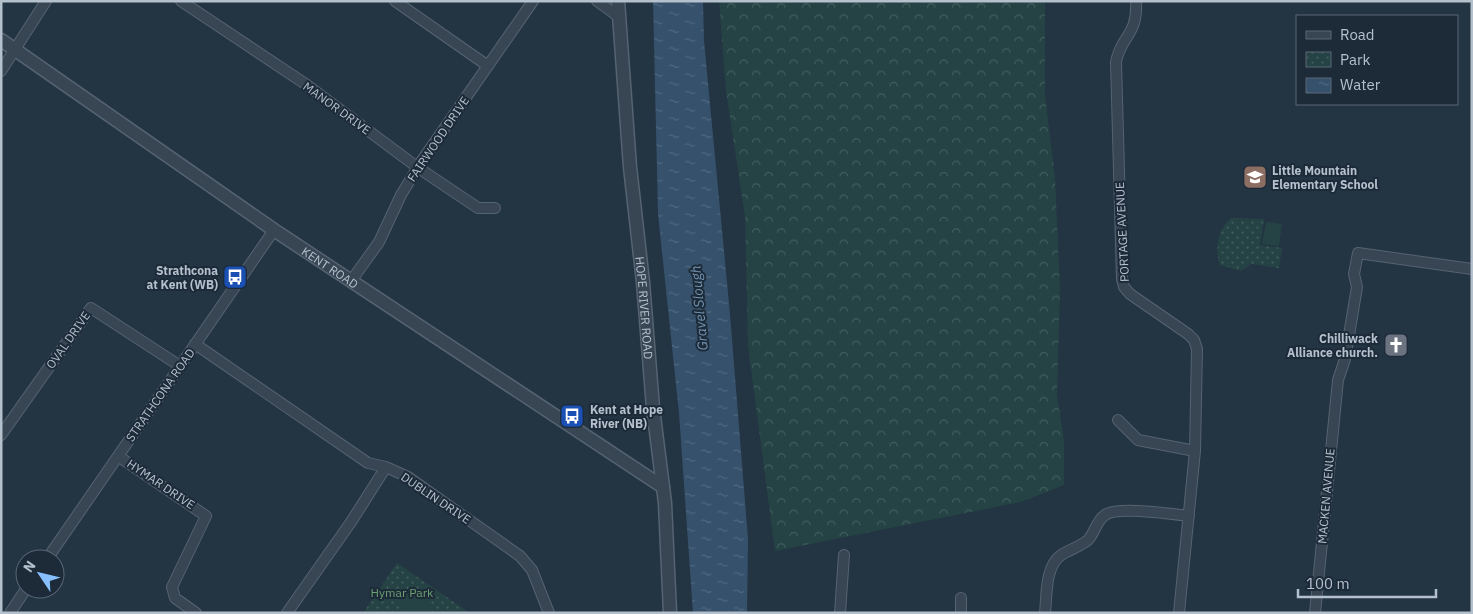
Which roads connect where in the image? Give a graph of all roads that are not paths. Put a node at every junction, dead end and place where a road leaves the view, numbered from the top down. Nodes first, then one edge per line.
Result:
1 (46, 1) edge
2 (181, 1) edge
3 (395, 1) edge
4 (533, 1) edge
5 (597, 1) edge
6 (618, 1) edge
7 (1136, 1) edge
8 (619, 17) junction
9 (1, 40) edge
10 (16, 50) junction
11 (488, 66) junction
12 (1, 71) edge
13 (417, 168) junction
14 (495, 208) dead end
15 (274, 230) junction
16 (1472, 269) edge
17 (351, 281) junction
18 (195, 344) junction
19 (180, 366) junction
20 (1118, 420) dead end
21 (1, 435) edge
22 (1195, 451) junction
23 (118, 456) junction
24 (386, 467) junction
25 (663, 487) junction
26 (1189, 516) junction
27 (54, 549) edge
28 (844, 555) dead end
29 (961, 598) dead end
30 (19, 599) edge
31 (10, 613) edge
32 (196, 613) edge
33 (287, 613) edge
34 (549, 613) edge
35 (670, 613) edge
36 (840, 613) edge
37 (961, 613) edge
38 (1045, 613) edge
39 (1179, 613) edge
40 (1315, 613) edge

1 - 10 street
2 - 13 street, MANOR DRIVE
3 - 11 street
4 - 11 street, FAIRWOOD DRIVE
5 - 8 street
6 - 8 street, HOPE RIVER ROAD
7 - 22 street, PORTAGE AVENUE
8 - 25 street, HOPE RIVER ROAD
9 - 10 street, KENT ROAD
10 - 12 street
10 - 15 street, KENT ROAD
11 - 13 street, FAIRWOOD DRIVE
13 - 14 street, MANOR DRIVE
13 - 17 street, FAIRWOOD DRIVE
15 - 17 street, KENT ROAD
15 - 18 street, STRATHCONA ROAD
16 - 40 street, MACKEN AVENUE
17 - 25 street, KENT ROAD
18 - 19 street, STRATHCONA ROAD
18 - 24 street, DUBLIN DRIVE
19 - 21 street, OVAL DRIVE
19 - 23 street, STRATHCONA ROAD
20 - 22 street
22 - 26 street, PORTAGE AVENUE
23 - 27 street, STRATHCONA ROAD
23 - 32 street, HYMAR DRIVE
24 - 33 street
24 - 34 street, DUBLIN DRIVE
25 - 35 street, HOPE RIVER ROAD
26 - 38 street
26 - 39 street, PORTAGE AVENUE
28 - 36 street
29 - 37 street
30 - 31 street

